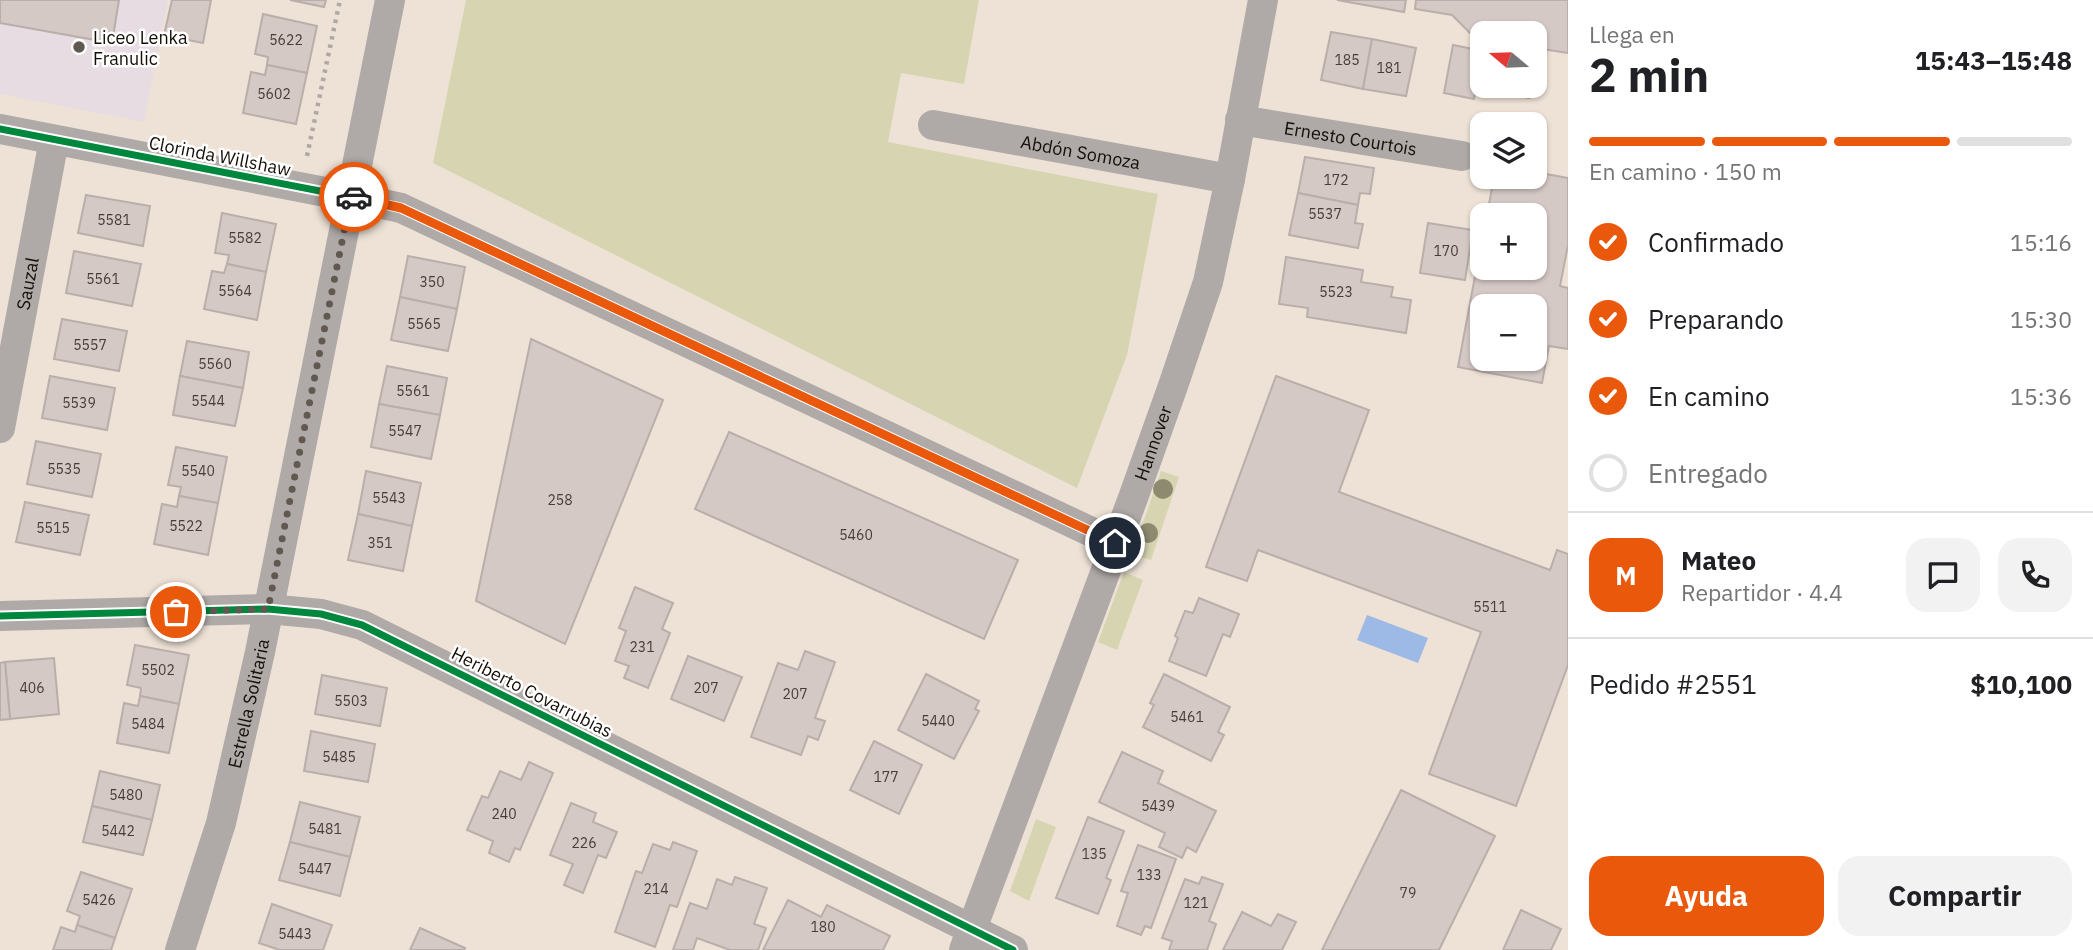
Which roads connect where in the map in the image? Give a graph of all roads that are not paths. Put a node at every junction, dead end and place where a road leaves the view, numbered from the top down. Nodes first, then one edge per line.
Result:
1 (390, 0) edge
2 (1264, 0) edge
3 (1240, 120) junction
4 (933, 125) dead end
5 (0, 129) edge
6 (54, 140) junction
7 (1462, 156) dead end
8 (1230, 178) junction
9 (351, 197) junction
10 (0, 428) edge
11 (1115, 543) junction
12 (268, 609) junction
13 (0, 617) edge
14 (968, 940) edge
15 (180, 950) edge
16 (1013, 950) edge

1 - 9 street, Estrella Solitaria
2 - 3 street, Hannover
3 - 7 street, Ernesto Courtois
3 - 8 street, Hannover
4 - 8 street, Abdón Somoza
5 - 6 street, Clorinda Willshaw
6 - 9 street, Clorinda Willshaw
6 - 10 street, Sauzal
8 - 11 street, Hannover
9 - 11 street, Clorinda Willshaw
9 - 12 street, Estrella Solitaria
11 - 14 street, Hannover
12 - 13 street, Heriberto Covarrubias
12 - 14 street, Heriberto Covarrubias
12 - 15 street, Estrella Solitaria
14 - 16 street, Heriberto Covarrubias

